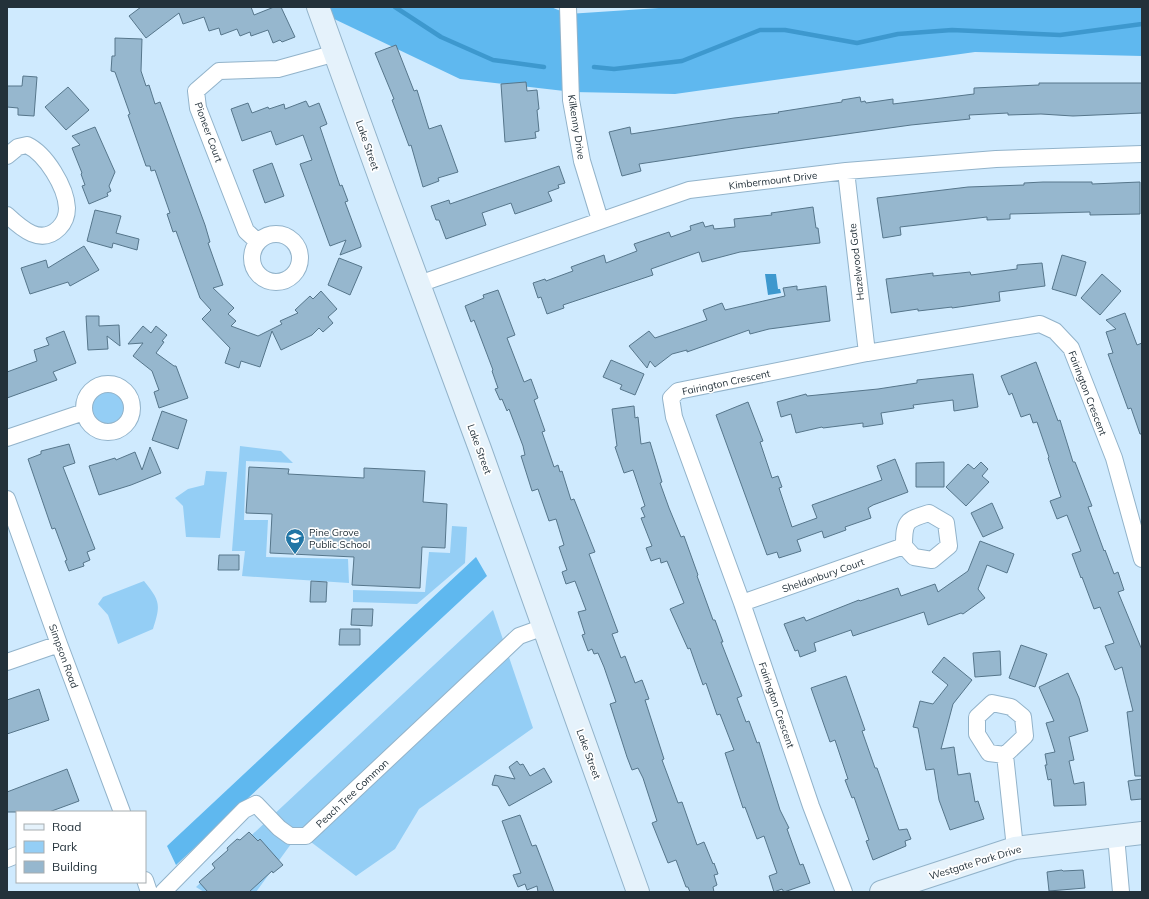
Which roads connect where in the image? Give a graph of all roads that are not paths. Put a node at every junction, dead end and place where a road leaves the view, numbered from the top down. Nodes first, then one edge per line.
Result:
1 (318, 7) edge
2 (568, 7) edge
3 (336, 53) junction
4 (1142, 154) edge
5 (7, 156) edge
6 (846, 170) junction
7 (7, 215) edge
8 (600, 220) junction
9 (258, 242) dead end
10 (419, 284) junction
11 (866, 353) junction
12 (84, 412) dead end
13 (7, 438) edge
14 (7, 499) edge
15 (904, 546) dead end
16 (1142, 559) edge
17 (742, 603) junction
18 (544, 627) junction
19 (59, 644) junction
20 (7, 662) edge
21 (1005, 755) dead end
22 (122, 811) edge
23 (1142, 833) edge
24 (1116, 836) junction
25 (1015, 848) junction
26 (163, 892) edge
27 (638, 892) edge
28 (844, 892) edge
29 (881, 892) edge
30 (1121, 892) edge

1 - 3 street, Lake Street
2 - 8 street, Kilkenny Drive
3 - 9 street, Pioneer Court
3 - 10 street, Lake Street
4 - 6 street, Kimbermount Drive
5 - 7 street
6 - 8 street, Kimbermount Drive
6 - 11 street, Hazelwood Gate
8 - 10 street, Kimbermount Drive
10 - 18 street, Lake Street
11 - 16 street, Fairington Crescent
11 - 17 street, Fairington Crescent
12 - 13 street
14 - 19 street, Simpson Road
15 - 17 street, Sheldonbury Court
17 - 28 street, Fairington Crescent
18 - 26 street, Peach Tree Common
18 - 27 street, Lake Street
19 - 20 street
19 - 22 street, Simpson Road
21 - 25 street
23 - 24 street, Westgate Park Drive
24 - 25 street, Westgate Park Drive
24 - 30 street
25 - 29 street, Westgate Park Drive

